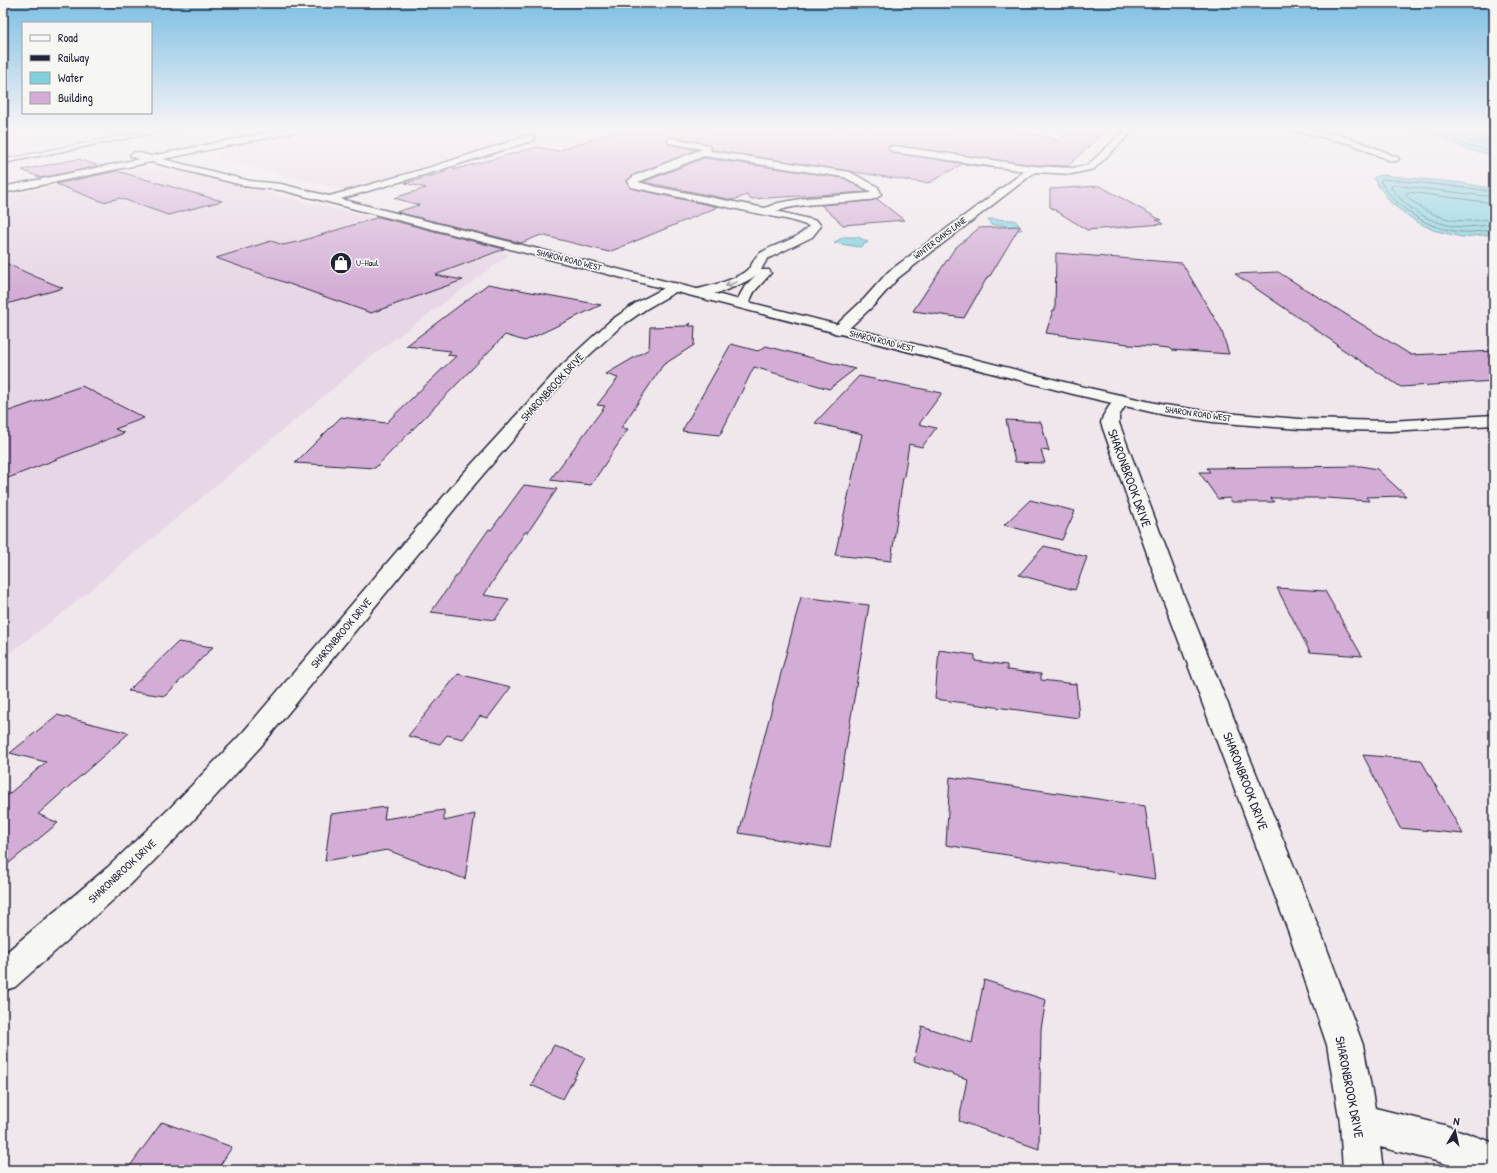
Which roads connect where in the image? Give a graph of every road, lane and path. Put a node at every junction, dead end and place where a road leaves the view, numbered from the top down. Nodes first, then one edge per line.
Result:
1 (34, 183) edge
2 (246, 183) edge
3 (271, 183) edge
4 (389, 183) edge
5 (634, 183) edge
6 (863, 183) edge
7 (1015, 183) edge
8 (280, 187) junction
9 (3, 190) edge
10 (330, 200) junction
11 (763, 211) junction
12 (758, 272) junction
13 (674, 287) junction
14 (699, 293) junction
15 (742, 304) junction
16 (839, 330) junction
17 (1121, 400) junction
18 (1494, 420) edge
19 (3, 976) edge
20 (1359, 1123) junction
21 (1494, 1163) edge
22 (1363, 1170) edge

1 - 9 street
2 - 8 street, SHARON ROAD WEST
3 - 8 street, SHARON ROAD WEST
4 - 10 street
5 - 11 street
6 - 11 street
7 - 16 street, WINTER OAKS LANE
8 - 10 street, SHARON ROAD WEST
10 - 13 street, SHARON ROAD WEST
11 - 12 street
12 -> 14 street
12 - 15 street
13 - 14 street, SHARON ROAD WEST
13 - 19 street, SHARONBROOK DRIVE
14 - 15 street, SHARON ROAD WEST
15 - 16 street, SHARON ROAD WEST
16 - 17 street, SHARON ROAD WEST
17 - 18 street, SHARON ROAD WEST
17 - 20 street, SHARONBROOK DRIVE
20 - 21 street
20 - 22 street, SHARONBROOK DRIVE

